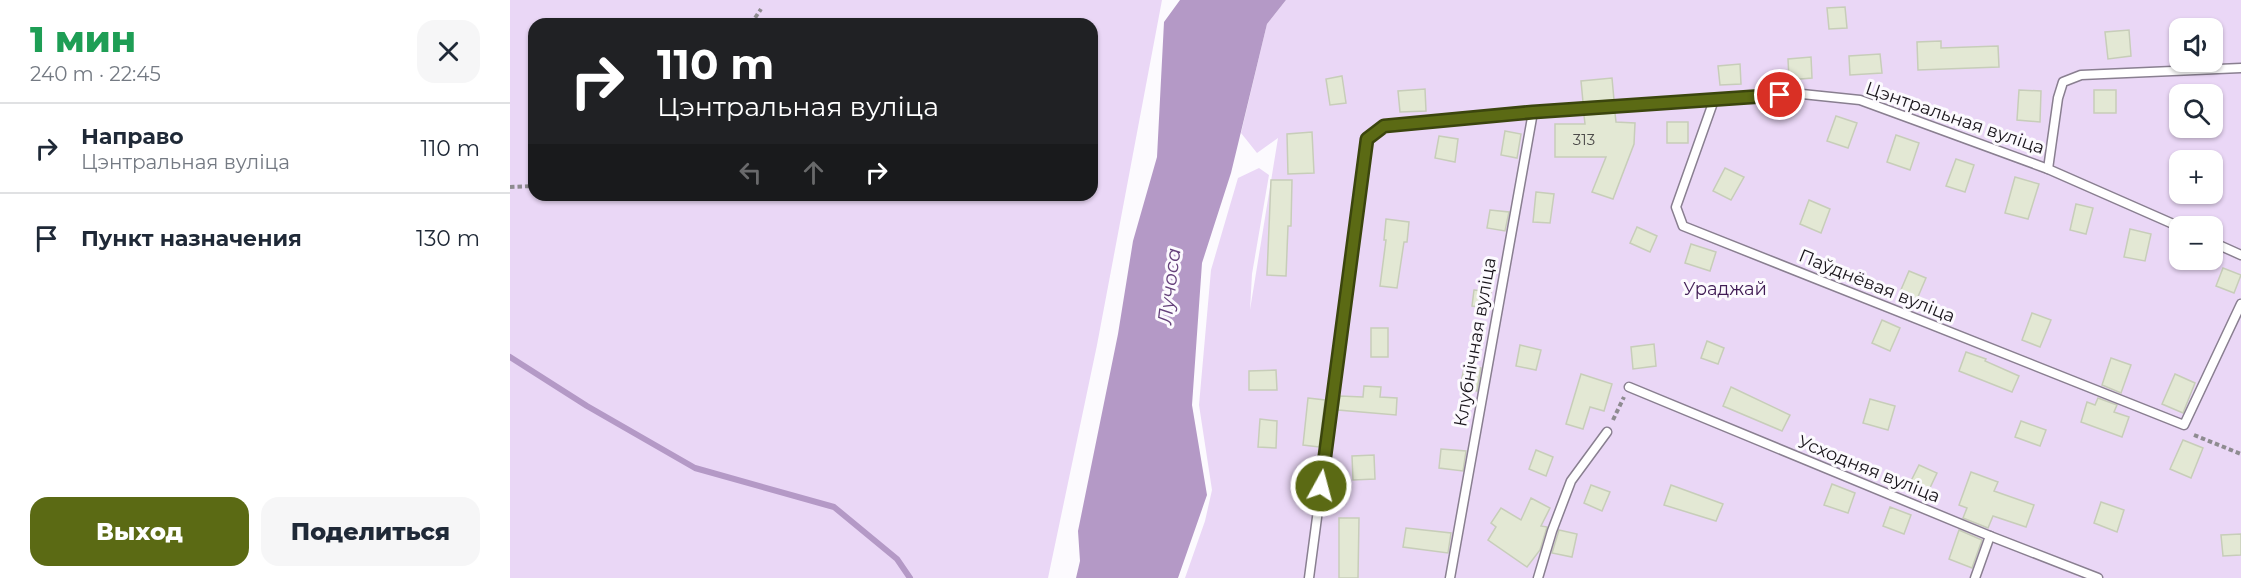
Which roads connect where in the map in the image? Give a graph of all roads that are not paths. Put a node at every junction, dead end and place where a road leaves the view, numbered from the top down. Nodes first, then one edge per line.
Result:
1 (2241, 68) edge
2 (1714, 100) junction
3 (1533, 112) junction
4 (2048, 168) junction
5 (2169, 223) edge
6 (2223, 247) edge
7 (2241, 255) edge
8 (2241, 304) edge
9 (1629, 387) road end
10 (1607, 432) road end
11 (1990, 536) junction
12 (1309, 578) edge
13 (1450, 578) edge
14 (1538, 578) edge
15 (1975, 578) edge
16 (2098, 578) edge

1 - 4 lane
2 - 3 lane, Цэнтральная вуліца
2 - 4 lane, Цэнтральная вуліца
2 - 8 lane, Паўднёвая вуліца
3 - 12 lane, Цэнтральная вуліца
3 - 13 lane, Клубнічная вуліца
4 - 5 lane, Цэнтральная вуліца
6 - 7 lane
9 - 11 lane, Усходняя вуліца
10 - 14 lane
11 - 15 lane
11 - 16 lane, Усходняя вуліца

